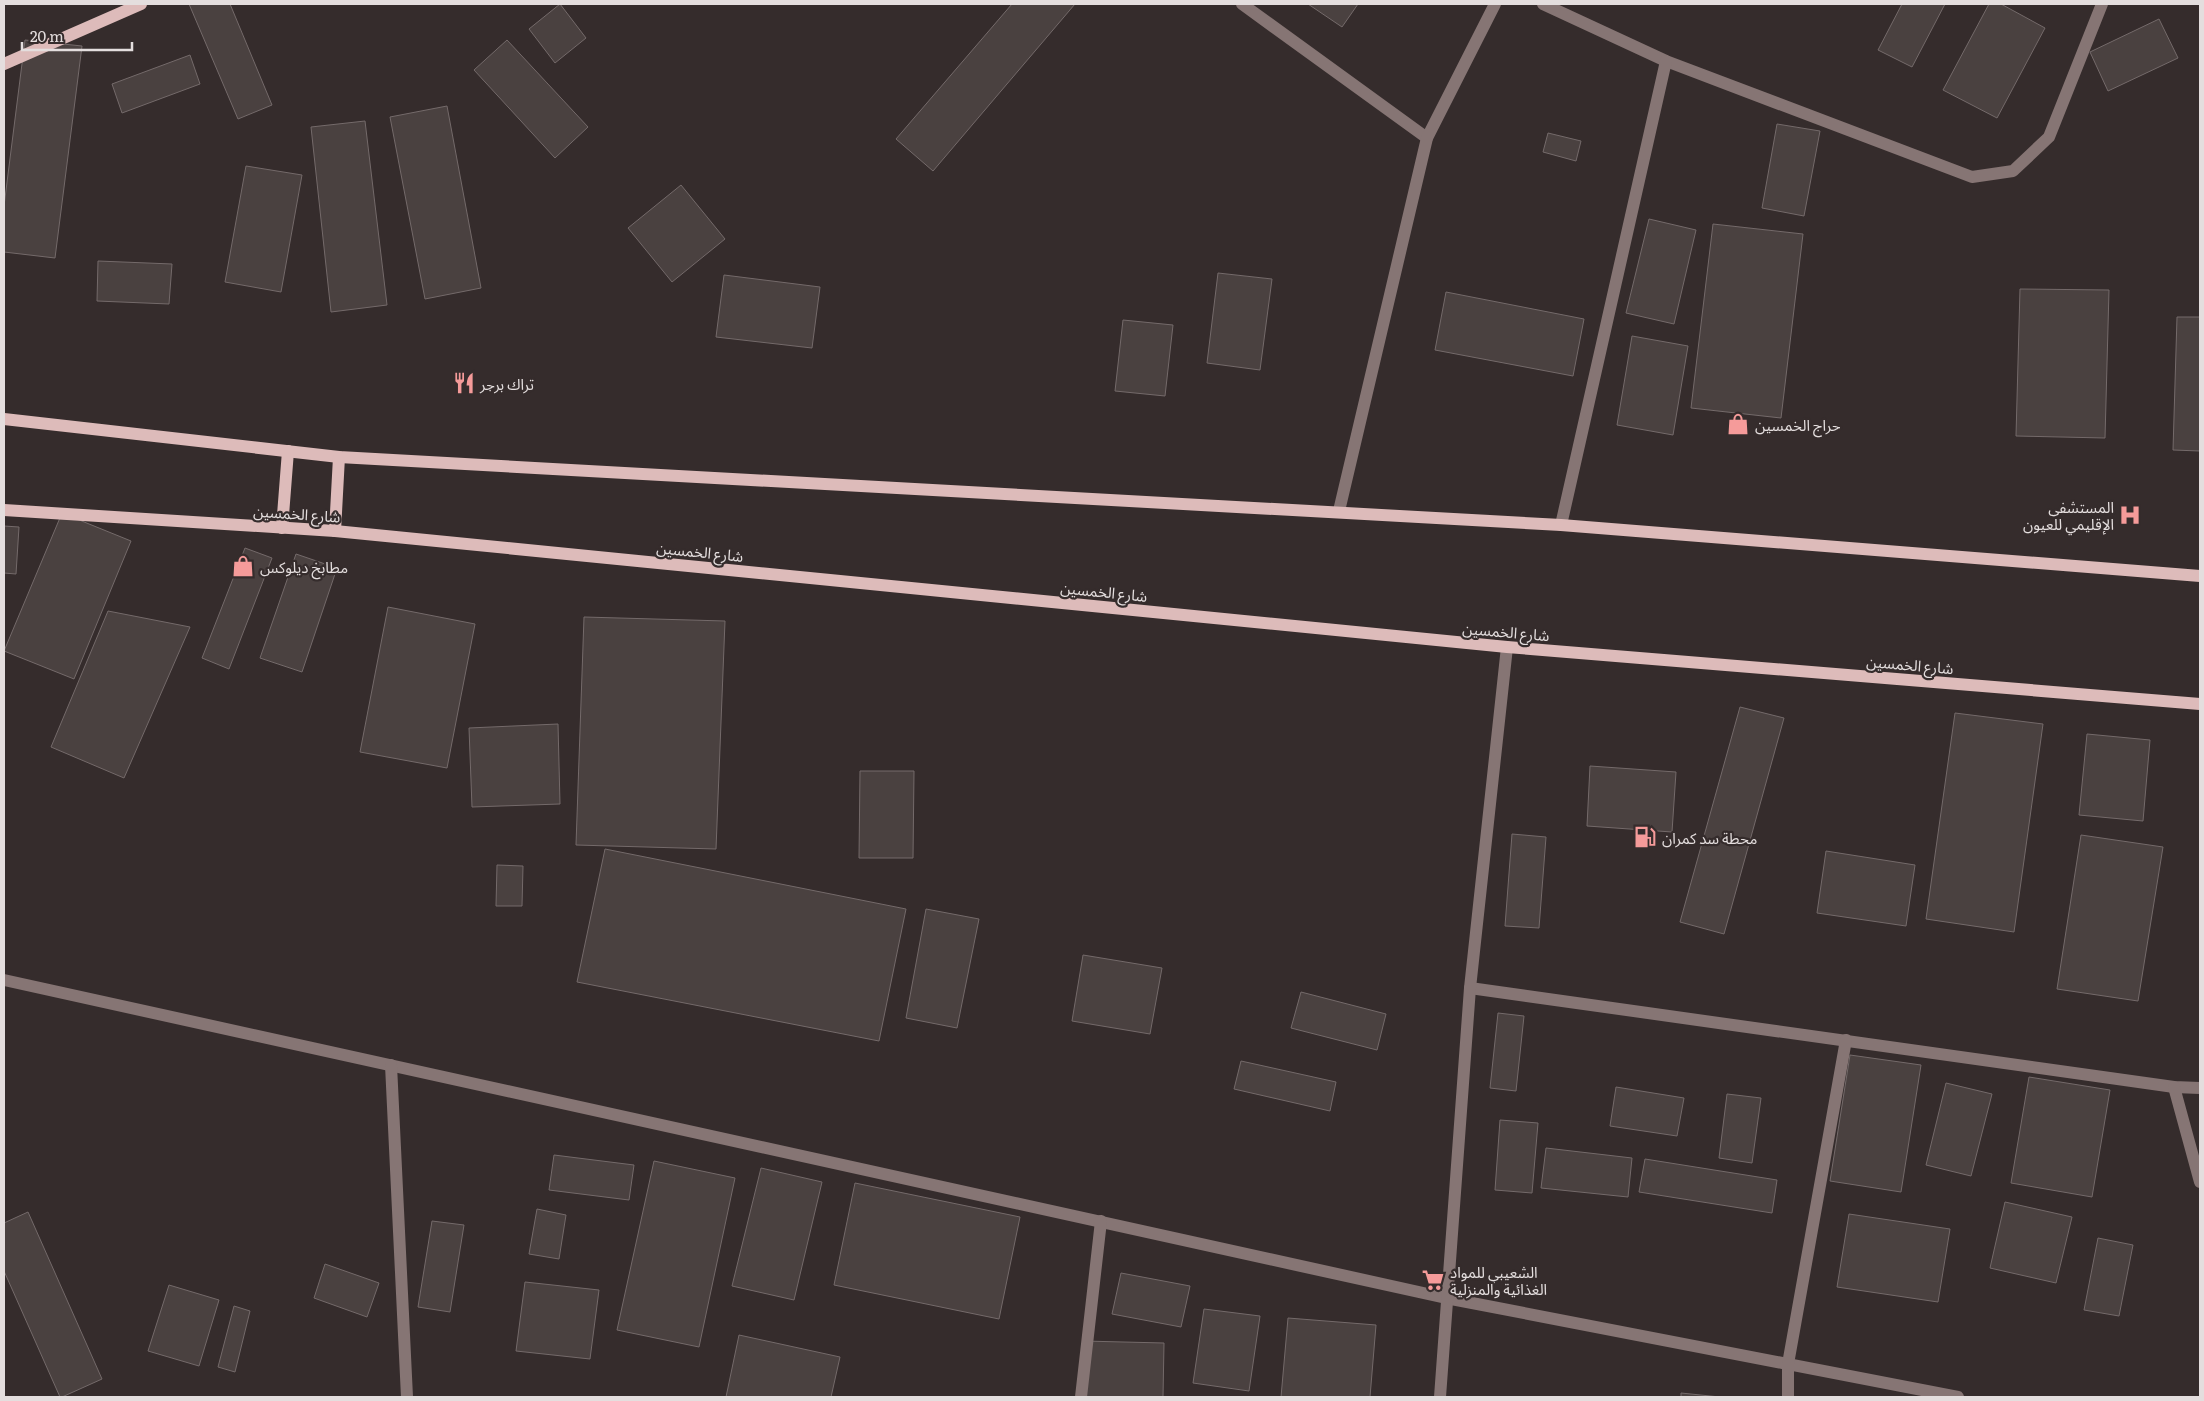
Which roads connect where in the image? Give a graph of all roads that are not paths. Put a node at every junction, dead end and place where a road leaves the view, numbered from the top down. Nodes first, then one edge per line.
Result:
1 (141, 4) edge
2 (1242, 4) edge
3 (1495, 4) edge
4 (1543, 4) edge
5 (2102, 4) edge
6 (1666, 61) junction
7 (4, 64) edge
8 (1427, 138) junction
9 (4, 419) edge
10 (288, 451) junction
11 (339, 457) junction
12 (4, 510) edge
13 (1339, 512) junction
14 (1561, 525) junction
15 (282, 528) junction
16 (335, 531) junction
17 (2200, 576) edge
18 (1507, 647) junction
19 (2200, 704) edge
20 (4, 980) edge
21 (1470, 988) junction
22 (1846, 1040) junction
23 (391, 1065) junction
24 (2174, 1086) junction
25 (2200, 1088) edge
26 (2200, 1182) edge
27 (1101, 1221) junction
28 (1446, 1298) junction
29 (1788, 1364) junction
30 (407, 1397) edge
31 (1081, 1397) edge
32 (1440, 1397) edge
33 (1788, 1397) edge
34 (1958, 1397) edge

1 - 7 main road
2 - 8 street
3 - 8 street
4 - 6 street
5 - 6 street
6 - 14 street
8 - 13 street
9 - 10 main road
10 - 11 main road
10 - 15 main road
11 - 13 main road
11 - 16 main road
12 - 15 main road, شارع الخمسين
13 - 14 main road
14 - 17 main road
15 - 16 main road, شارع الخمسين
16 - 18 main road, شارع الخمسين
18 - 19 main road, شارع الخمسين
18 - 21 street
20 - 23 street
21 - 22 street
21 - 28 street
22 - 24 street
22 - 29 street
23 - 27 street
23 - 30 street
24 - 25 street
24 - 26 street
27 - 28 street
27 - 31 street
28 - 29 street
28 - 32 street
29 - 33 street
29 - 34 street

